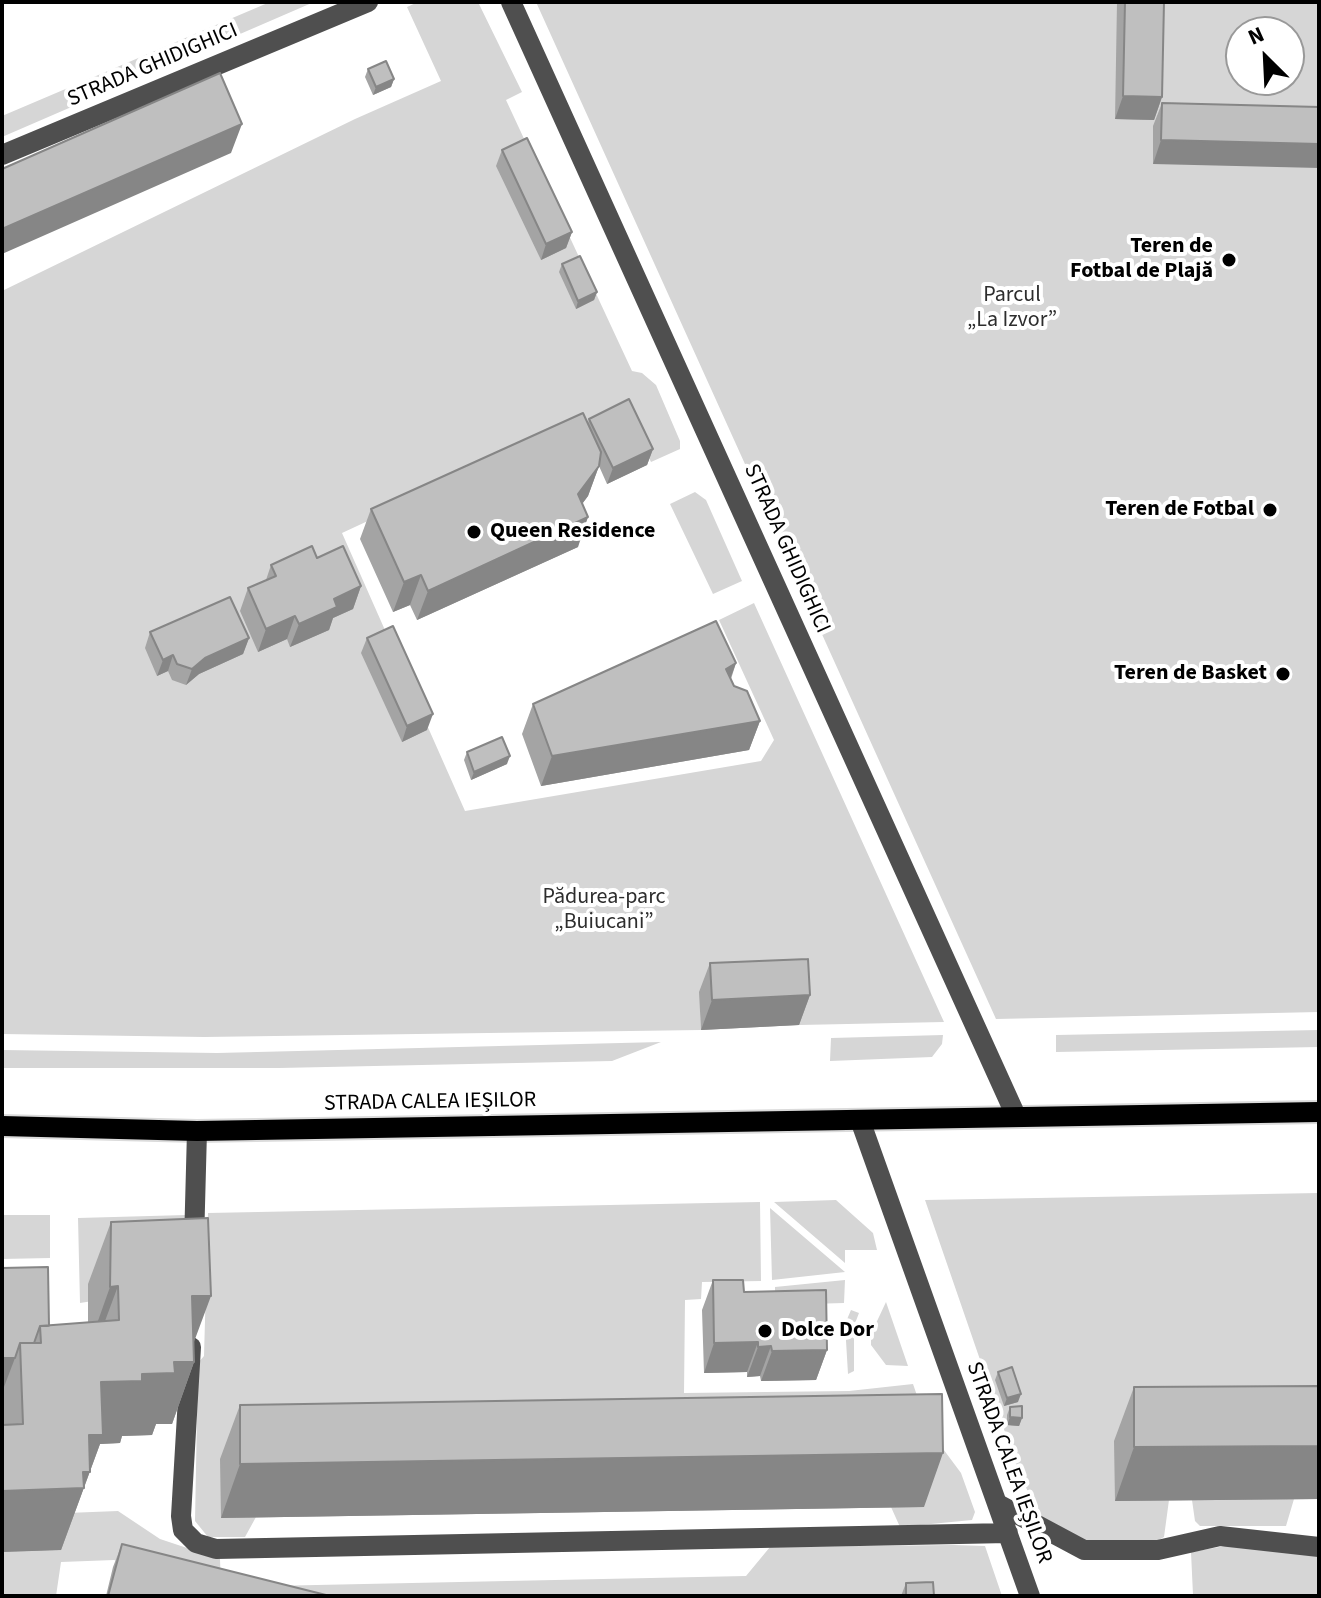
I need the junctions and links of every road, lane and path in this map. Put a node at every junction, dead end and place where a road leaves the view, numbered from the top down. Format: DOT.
graph roads {
  1 [pos="368,2"];
  2 [pos="511,2"];
  3 [pos="2,155"];
  4 [pos="1319,1112"];
  5 [pos="1016,1116"];
  6 [pos="860,1120"];
  7 [pos="2,1126"];
  8 [pos="197,1131"];
  9 [pos="193,1268"];
  10 [pos="192,1331"];
  11 [pos="998,1504"];
  12 [pos="1008,1533"];
  13 [pos="1319,1547"];
  14 [pos="1030,1596"];
  1 -- 3 [label="street, STRADA GHIDIGHICI"];
  2 -- 5 [label="street, STRADA GHIDIGHICI"];
  4 -- 5 [label="main road, STRADA CALEA IEȘILOR"];
  5 -- 6 [label="main road, STRADA CALEA IEȘILOR"];
  6 -- 8 [label="main road, STRADA CALEA IEȘILOR"];
  6 -- 11 [label="street, STRADA CALEA IEȘILOR"];
  7 -- 8 [label="main road, STRADA CALEA IEȘILOR"];
  8 -- 9 [label="street"];
  10 -- 12 [label="street"];
  11 -- 12 [label="street, STRADA CALEA IEȘILOR"];
  11 -- 13 [label="street"];
  12 -- 14 [label="street, STRADA CALEA IEȘILOR"];
}
